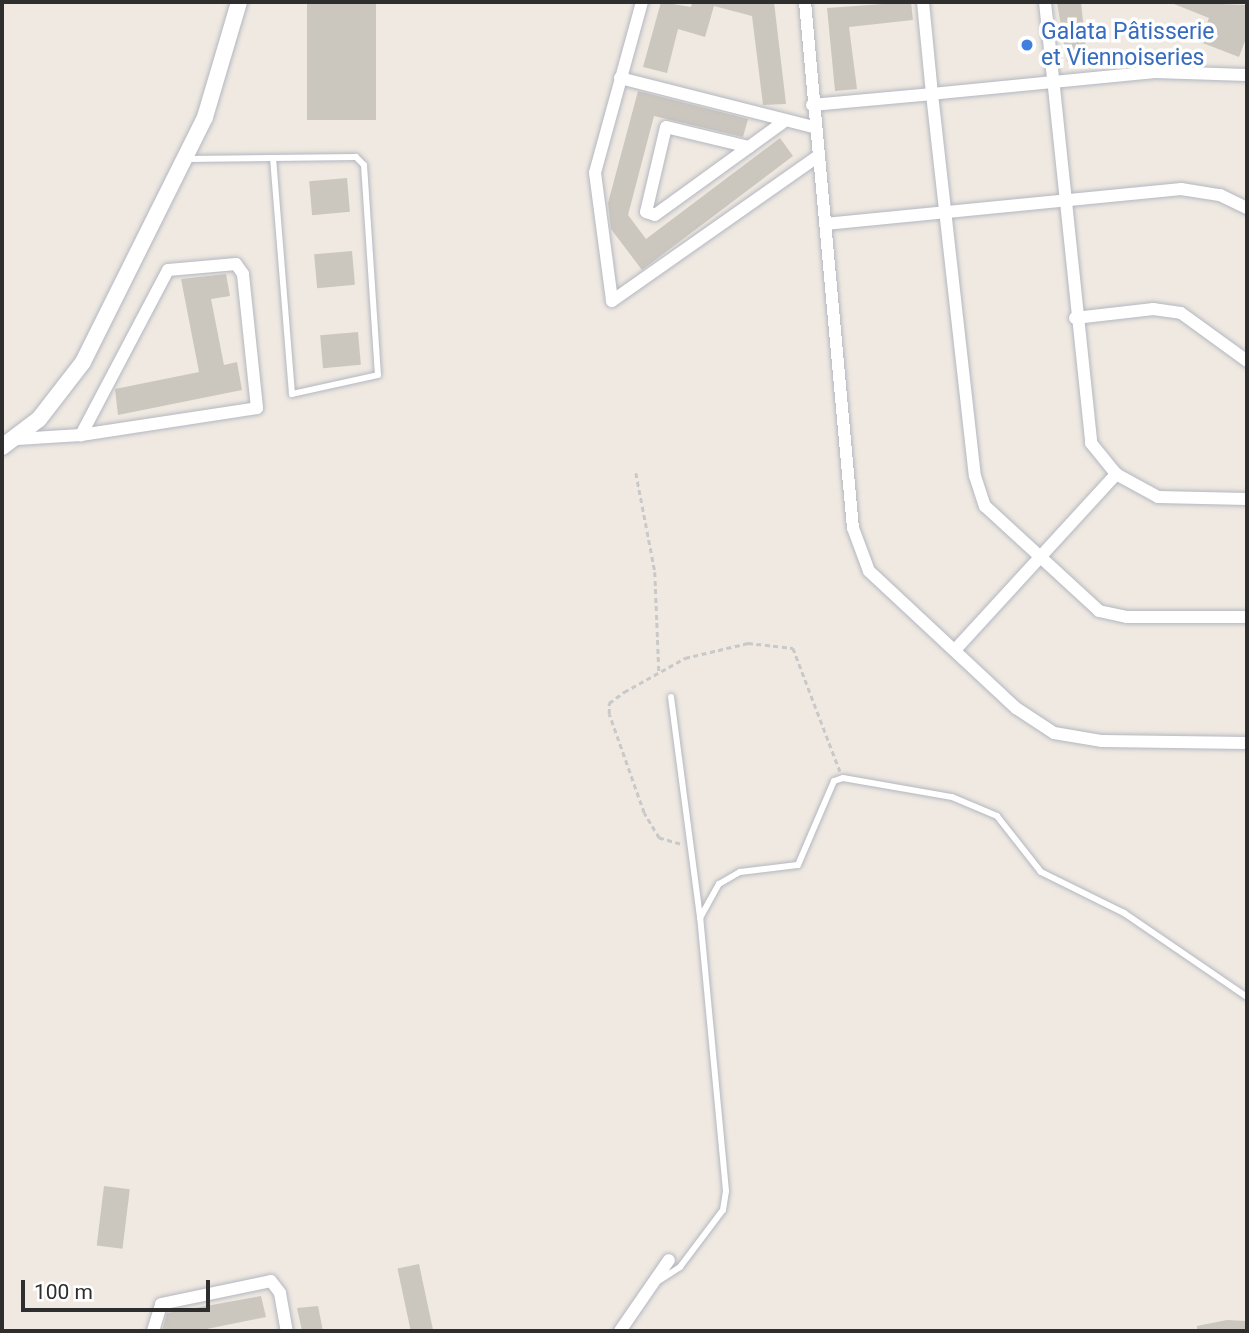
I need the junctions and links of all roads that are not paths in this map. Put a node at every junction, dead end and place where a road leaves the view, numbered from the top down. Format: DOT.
graph roads {
  1 [pos="239,2"];
  2 [pos="642,2"];
  3 [pos="805,2"];
  4 [pos="923,2"];
  5 [pos="1045,2"];
  6 [pos="1247,75"];
  7 [pos="620,78"];
  8 [pos="1053,82"];
  9 [pos="932,94"];
  10 [pos="812,104"];
  11 [pos="782,123"];
  12 [pos="814,127"];
  13 [pos="749,147"];
  14 [pos="817,157"];
  15 [pos="185,159"];
  16 [pos="273,159"];
  17 [pos="1064,200"];
  18 [pos="1247,208"];
  19 [pos="946,211"];
  20 [pos="825,224"];
  21 [pos="1075,318"];
  22 [pos="1247,361"];
  23 [pos="81,435"];
  24 [pos="17,439"];
  25 [pos="2,447"];
  26 [pos="1116,474"];
  27 [pos="1247,499"];
  28 [pos="1040,561"];
  29 [pos="1247,617"];
  30 [pos="955,650"];
  31 [pos="671,697"];
  32 [pos="1247,743"];
  33 [pos="700,918"];
  34 [pos="1247,997"];
  35 [pos="668,1260"];
  36 [pos="650,1287"];
  37 [pos="153,1331"];
  38 [pos="287,1331"];
  39 [pos="621,1331"];
  1 -- 15 [label="main road"];
  2 -- 7 [label="street"];
  3 -- 10 [label="street"];
  4 -- 9 [label="street"];
  5 -- 8 [label="street"];
  6 -- 8 [label="street"];
  7 -- 11 [label="street"];
  7 -- 14 [label="street"];
  8 -- 9 [label="street"];
  8 -- 17 [label="street"];
  9 -- 10 [label="street"];
  9 -- 19 [label="street"];
  10 -- 12 [label="street"];
  11 -- 12 [label="street"];
  11 -- 13 [label="street"];
  12 -- 14 [label="street"];
  13 -- 13 [label="street"];
  14 -- 20 [label="street"];
  15 -- 16 [label="lane"];
  15 -- 24 [label="main road"];
  16 -- 16 [label="lane"];
  17 -- 18 [label="street"];
  17 -- 19 [label="street"];
  17 -- 21 [label="street"];
  19 -- 20 [label="street"];
  19 -- 28 [label="street"];
  20 -- 30 [label="street"];
  21 -- 22 [label="street"];
  21 -- 26 [label="street"];
  23 -- 23 [label="street"];
  23 -- 24 [label="street"];
  24 -- 25 [label="main road"];
  26 -- 27 [label="street"];
  26 -- 28 [label="street"];
  28 -- 29 [label="street"];
  28 -- 30 [label="street"];
  30 -- 32 [label="street"];
  31 -- 33 [label="lane"];
  33 -- 34 [label="lane"];
  33 -- 36 [label="lane"];
  35 -- 36 [label="street"];
  36 -- 39 [label="street"];
  37 -- 38 [label="street"];
}
